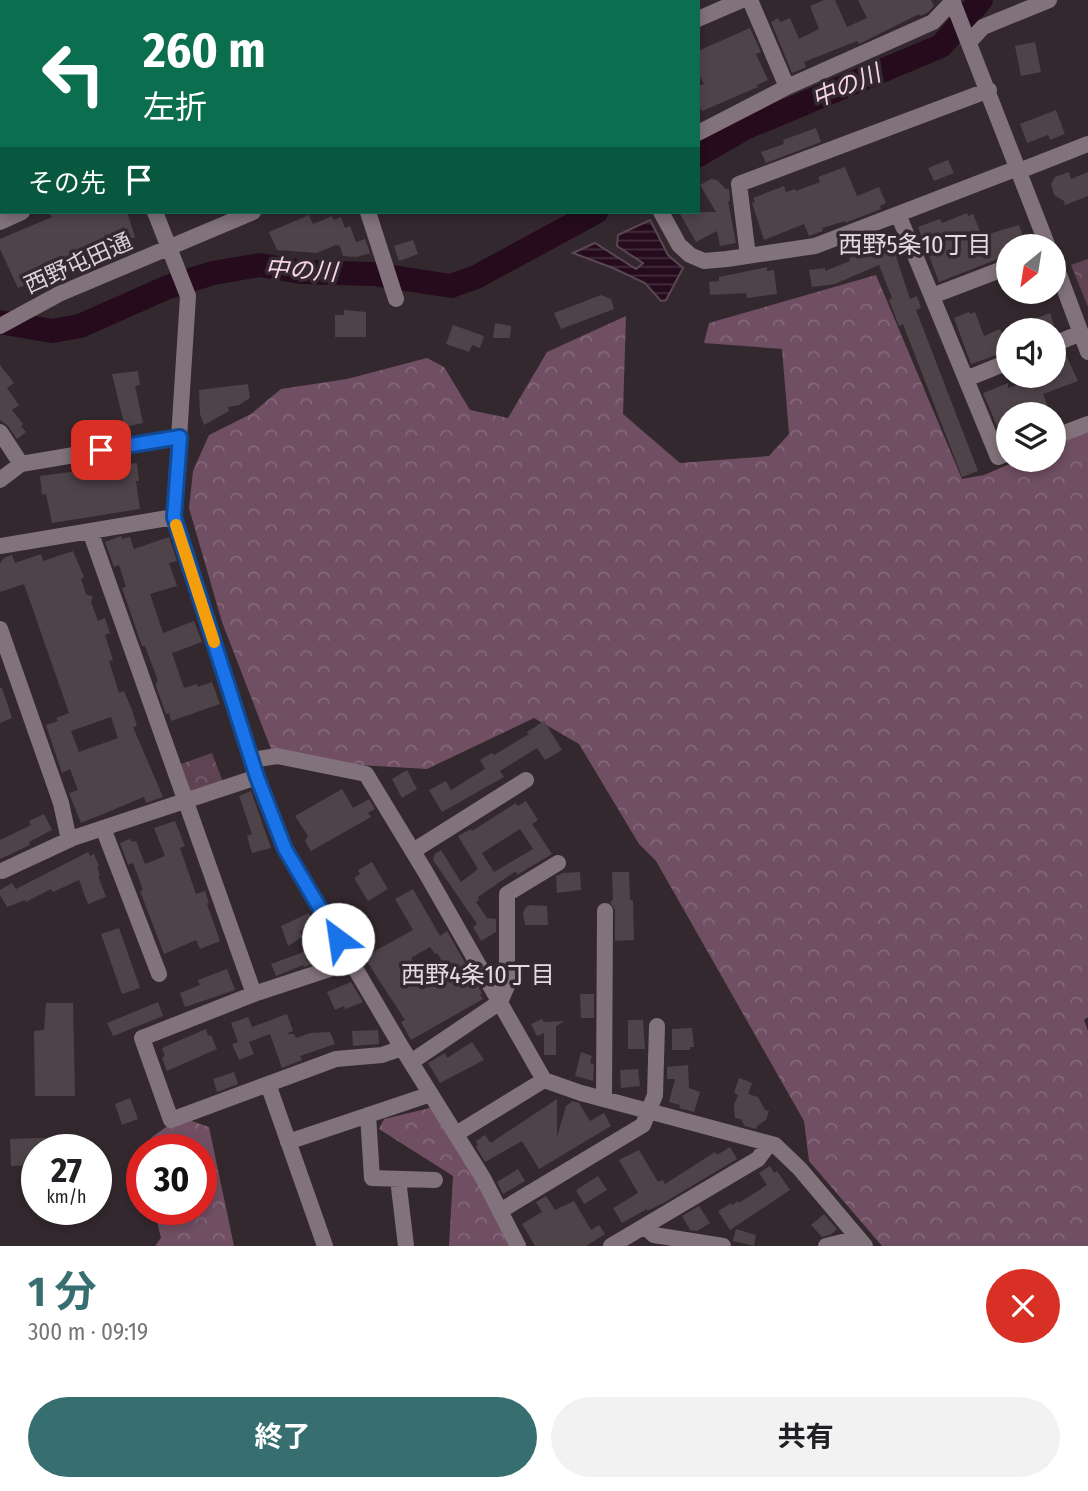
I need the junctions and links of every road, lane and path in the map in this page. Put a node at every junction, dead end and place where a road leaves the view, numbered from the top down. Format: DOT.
graph roads {
  1 [pos="742,0"];
  2 [pos="750,0"];
  3 [pos="1049,0"];
  4 [pos="953,2"];
  5 [pos="700,18"];
  6 [pos="969,38"];
  7 [pos="787,87"];
  8 [pos="989,90"];
  9 [pos="700,132"];
  10 [pos="1088,144"];
  11 [pos="1018,169"];
  12 [pos="18,214"];
  13 [pos="156,214"];
  14 [pos="248,214"];
  15 [pos="369,214"];
  16 [pos="662,214"];
  17 [pos="898,214"];
  18 [pos="0,222"];
  19 [pos="1043,234"];
  20 [pos="169,248"];
  21 [pos="748,256"];
  22 [pos="996,272"];
  23 [pos="1066,293"];
  24 [pos="932,296"];
  25 [pos="396,299"];
  26 [pos="0,326"];
  27 [pos="1081,333"];
  28 [pos="1066,339"];
  29 [pos="1088,352"];
  30 [pos="996,367"];
  31 [pos="966,379"];
  32 [pos="1088,424"];
  33 [pos="0,432"];
  34 [pos="1066,432"];
  35 [pos="180,437"];
  36 [pos="996,452"];
  37 [pos="21,464"];
  38 [pos="0,480"];
  39 [pos="174,517"];
  40 [pos="90,531"];
  41 [pos="0,545"];
  42 [pos="0,629"];
  43 [pos="251,760"];
  44 [pos="257,777"];
  45 [pos="526,780"];
  46 [pos="186,802"];
  47 [pos="103,828"];
  48 [pos="69,840"];
  49 [pos="413,850"];
  50 [pos="558,863"];
  51 [pos="2,872"];
  52 [pos="606,911"];
  53 [pos="351,962"];
  54 [pos="159,974"];
  55 [pos="254,994"];
  56 [pos="500,1002"];
  57 [pos="657,1026"];
  58 [pos="406,1055"];
  59 [pos="544,1080"];
  60 [pos="268,1084"];
  61 [pos="430,1094"];
  62 [pos="604,1099"];
  63 [pos="649,1111"];
  64 [pos="368,1115"];
  65 [pos="456,1134"];
  66 [pos="288,1142"];
  67 [pos="769,1144"];
  68 [pos="398,1179"];
  69 [pos="435,1180"];
  70 [pos="500,1211"];
  71 [pos="645,1226"];
  72 [pos="861,1242"];
  73 [pos="325,1246"];
  74 [pos="406,1246"];
  75 [pos="518,1246"];
  76 [pos="611,1246"];
  77 [pos="723,1246"];
  78 [pos="826,1246"];
  1 -- 5 [label="street"];
  2 -- 7 [label="street"];
  3 -- 6 [label="street"];
  4 -- 6 [label="street"];
  4 -- 7 [label="street"];
  6 -- 8 [label="street"];
  7 -- 9 [label="street"];
  8 -- 11 [label="street"];
  8 -- 21 [label="street"];
  10 -- 11 [label="street"];
  11 -- 17 [label="street"];
  11 -- 19 [label="street"];
  12 -- 18 [label="street"];
  13 -- 20 [label="street"];
  14 -- 20 [label="street, 西野屯田通"];
  15 -- 25 [label="street"];
  16 -- 21 [label="street"];
  17 -- 21 [label="street"];
  17 -- 24 [label="street"];
  20 -- 26 [label="street, 西野屯田通"];
  20 -- 35 [label="street"];
  22 -- 24 [label="street"];
  23 -- 27 [label="street"];
  24 -- 31 [label="street"];
  27 -- 28 [label="street"];
  27 -- 29 [label="street"];
  30 -- 31 [label="street"];
  31 -- 36 [label="street"];
  32 -- 34 [label="street"];
  33 -- 37 [label="street"];
  35 -- 37 [label="street"];
  35 -- 39 [label="street"];
  37 -- 38 [label="street"];
  39 -- 40 [label="street"];
  39 -- 43 [label="street"];
  40 -- 41 [label="street"];
  40 -- 46 [label="street"];
  42 -- 48 [label="street"];
  43 -- 44 [label="street"];
  43 -- 49 [label="street"];
  44 -- 46 [label="street"];
  44 -- 53 [label="street"];
  45 -- 49 [label="street"];
  46 -- 47 [label="street"];
  46 -- 55 [label="street"];
  47 -- 48 [label="street"];
  47 -- 54 [label="street"];
  48 -- 51 [label="street"];
  49 -- 56 [label="street"];
  50 -- 56 [label="street"];
  52 -- 62 [label="street"];
  53 -- 55 [label="street"];
  53 -- 58 [label="street"];
  55 -- 60 [label="street"];
  56 -- 58 [label="street"];
  56 -- 59 [label="street"];
  57 -- 63 [label="street"];
  58 -- 60 [label="street"];
  58 -- 61 [label="street"];
  59 -- 62 [label="street"];
  59 -- 65 [label="street"];
  60 -- 66 [label="street"];
  61 -- 64 [label="street"];
  61 -- 65 [label="street"];
  62 -- 63 [label="street"];
  63 -- 67 [label="street"];
  63 -- 70 [label="street"];
  64 -- 66 [label="street"];
  64 -- 68 [label="street"];
  65 -- 70 [label="street"];
  66 -- 73 [label="street"];
  67 -- 71 [label="street"];
  67 -- 72 [label="street"];
  68 -- 69 [label="street"];
  68 -- 74 [label="street"];
  70 -- 75 [label="street"];
  71 -- 76 [label="street"];
  71 -- 77 [label="street"];
  72 -- 78 [label="street"];
}
